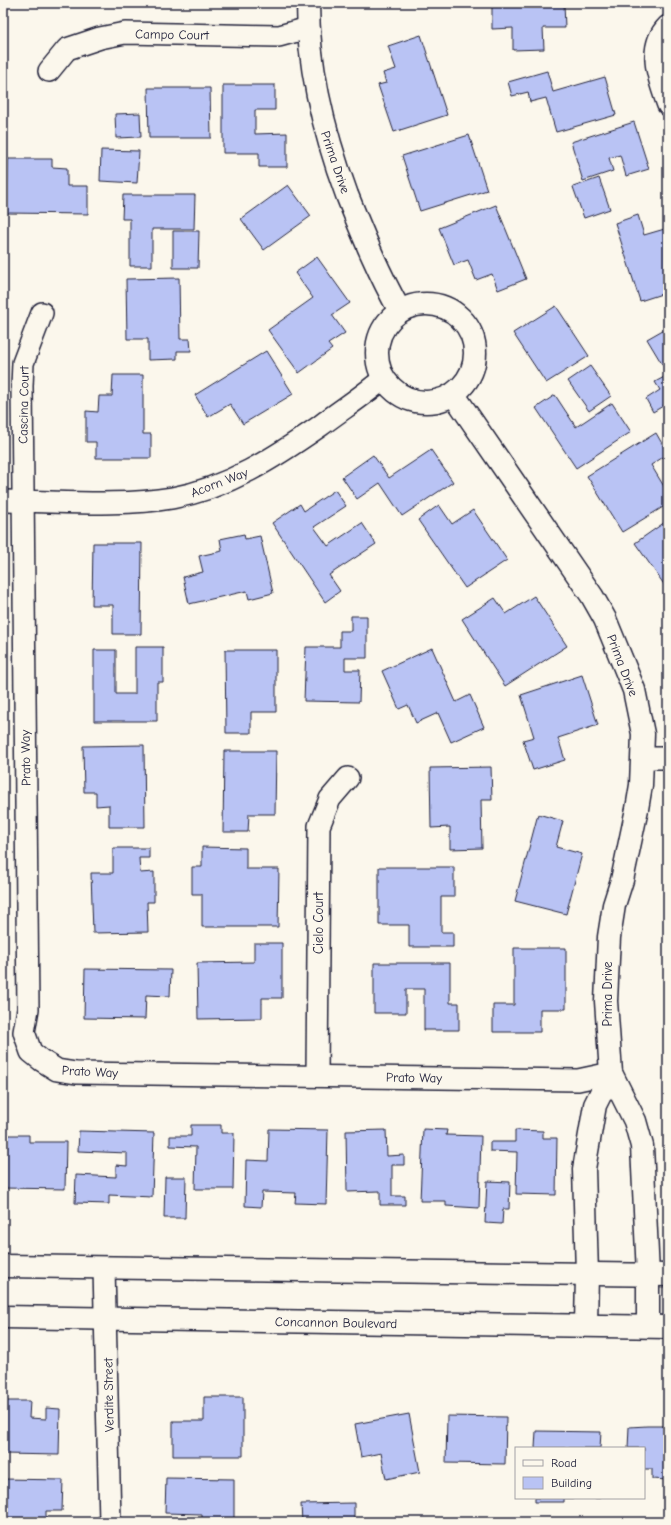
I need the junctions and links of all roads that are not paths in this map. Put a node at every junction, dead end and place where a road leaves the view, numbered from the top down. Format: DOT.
graph roads {
  1 [pos="308,3"];
  2 [pos="668,26"];
  3 [pos="308,28"];
  4 [pos="49,71"];
  5 [pos="668,105"];
  6 [pos="400,311"];
  7 [pos="42,313"];
  8 [pos="383,379"];
  9 [pos="454,394"];
  10 [pos="13,501"];
  11 [pos="643,758"];
  12 [pos="668,758"];
  13 [pos="348,778"];
  14 [pos="611,1073"];
  15 [pos="317,1076"];
  16 [pos="3,1266"];
  17 [pos="104,1268"];
  18 [pos="587,1274"];
  19 [pos="658,1275"];
  20 [pos="3,1317"];
  21 [pos="106,1319"];
  22 [pos="586,1325"];
  23 [pos="658,1326"];
  24 [pos="110,1522"];
  1 -- 3 [label="street, Prima Drive"];
  2 -- 5 [label="street"];
  3 -- 4 [label="street, Campo Court"];
  3 -- 6 [label="street, Prima Drive"];
  6 -- 8 [label="street"];
  6 -- 9 [label="street"];
  7 -- 10 [label="street, Cascina Court"];
  8 -- 9 [label="street"];
  8 -- 10 [label="street, Acorn Way"];
  9 -- 11 [label="street, Prima Drive"];
  10 -- 15 [label="street, Prato Way"];
  11 -- 12 [label="street"];
  11 -- 14 [label="street, Prima Drive"];
  13 -- 15 [label="street, Cielo Court"];
  14 -- 15 [label="street, Prato Way"];
  14 -- 18 [label="street"];
  14 -- 19 [label="street, Prima Drive"];
  16 -- 17 [label="street"];
  17 -- 18 [label="street"];
  17 -- 21 [label="street, Verdite Street"];
  18 -- 19 [label="street"];
  18 -- 22 [label="street"];
  19 -- 23 [label="street, Prima Drive"];
  20 -- 21 [label="street, Concannon Boulevard"];
  21 -- 22 [label="street, Concannon Boulevard"];
  21 -- 24 [label="street, Verdite Street"];
  22 -- 23 [label="street, Concannon Boulevard"];
}
